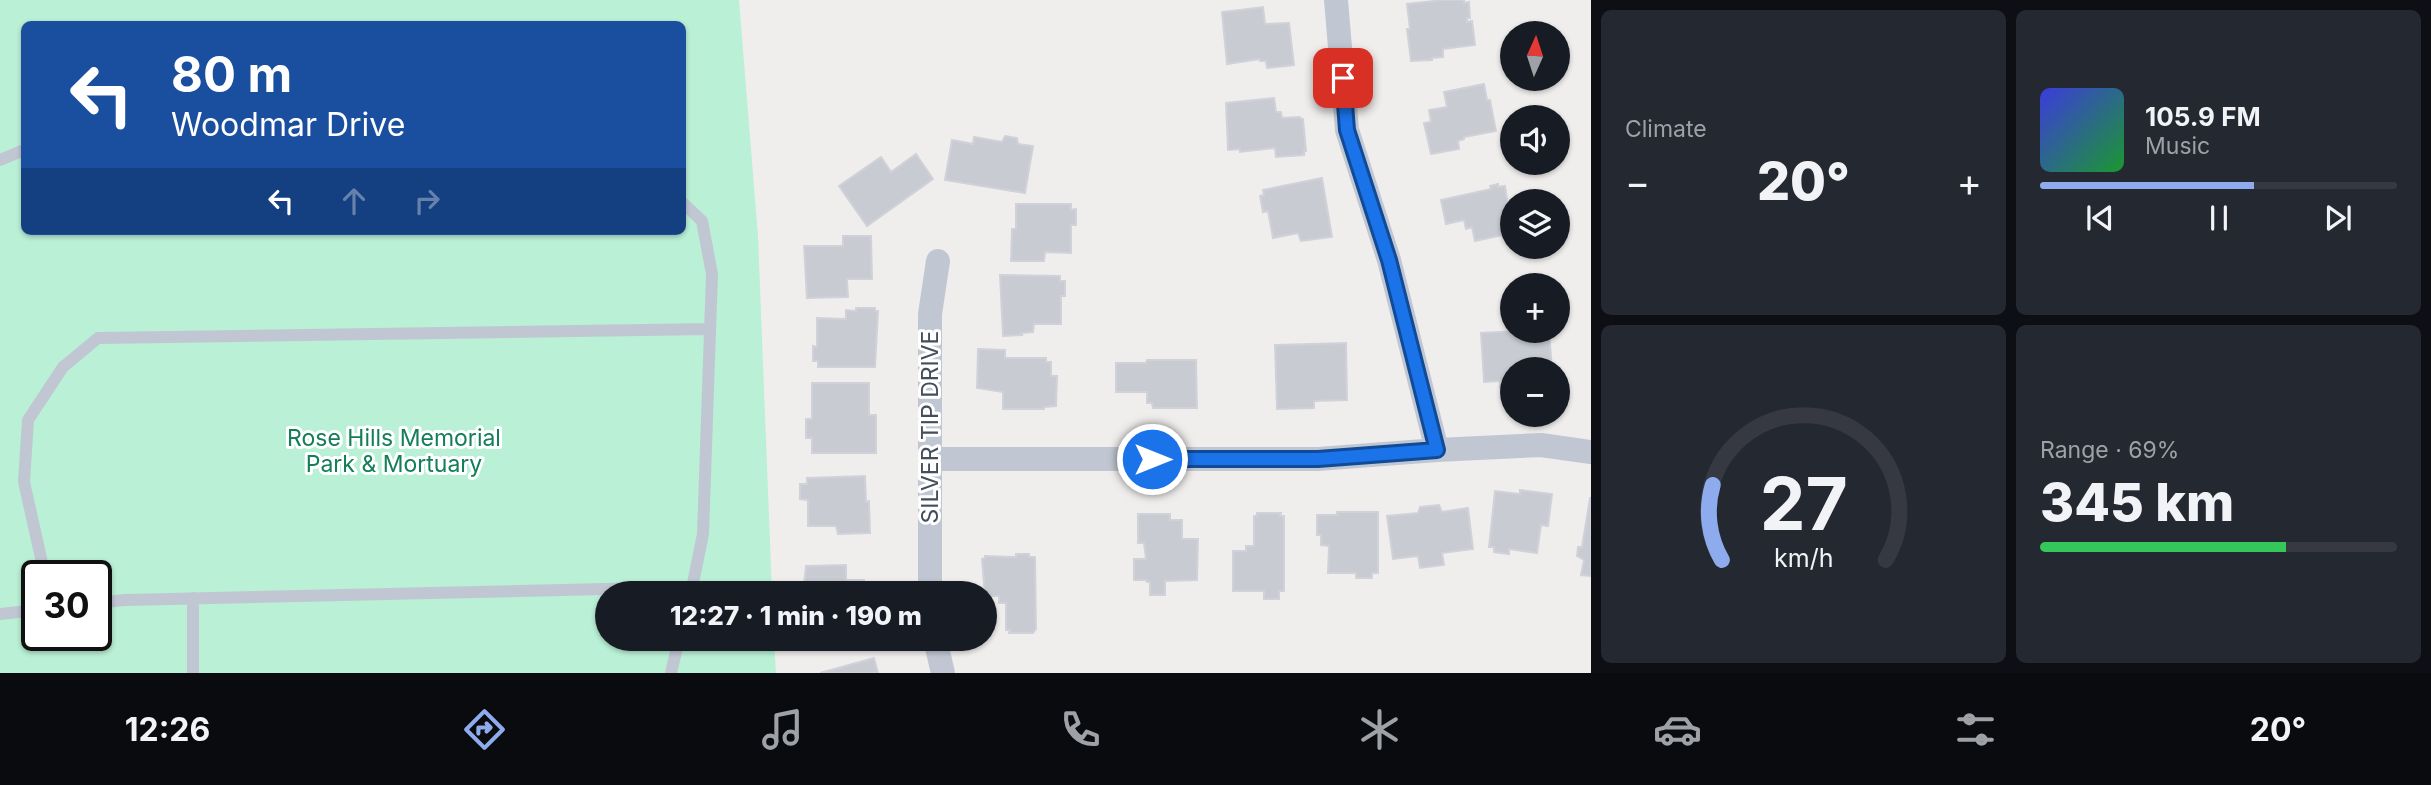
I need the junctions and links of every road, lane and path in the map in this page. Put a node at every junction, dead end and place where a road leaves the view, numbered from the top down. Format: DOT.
graph roads {
  1 [pos="1336,0"];
  2 [pos="21,150"];
  3 [pos="0,160"];
  4 [pos="686,206"];
  5 [pos="938,261"];
  6 [pos="710,329"];
  7 [pos="1437,450"];
  8 [pos="1591,452"];
  9 [pos="930,459"];
  10 [pos="41,560"];
  11 [pos="694,581"];
  12 [pos="930,581"];
  13 [pos="595,592"];
  14 [pos="193,598"];
  15 [pos="112,602"];
  16 [pos="21,612"];
  17 [pos="0,614"];
  18 [pos="677,651"];
  19 [pos="938,651"];
  20 [pos="193,673"];
  21 [pos="671,673"];
  22 [pos="943,673"];
  1 -- 7 [label="street"];
  2 -- 3 [label="lane"];
  4 -- 6 [label="lane"];
  5 -- 9 [label="street, SILVER TIP DRIVE"];
  6 -- 10 [label="lane"];
  6 -- 11 [label="lane"];
  7 -- 8 [label="street"];
  7 -- 9 [label="street"];
  9 -- 12 [label="street, SILVER TIP DRIVE"];
  13 -- 14 [label="lane"];
  14 -- 15 [label="lane"];
  14 -- 20 [label="lane"];
  16 -- 17 [label="lane"];
  18 -- 21 [label="lane"];
  19 -- 22 [label="street"];
}
